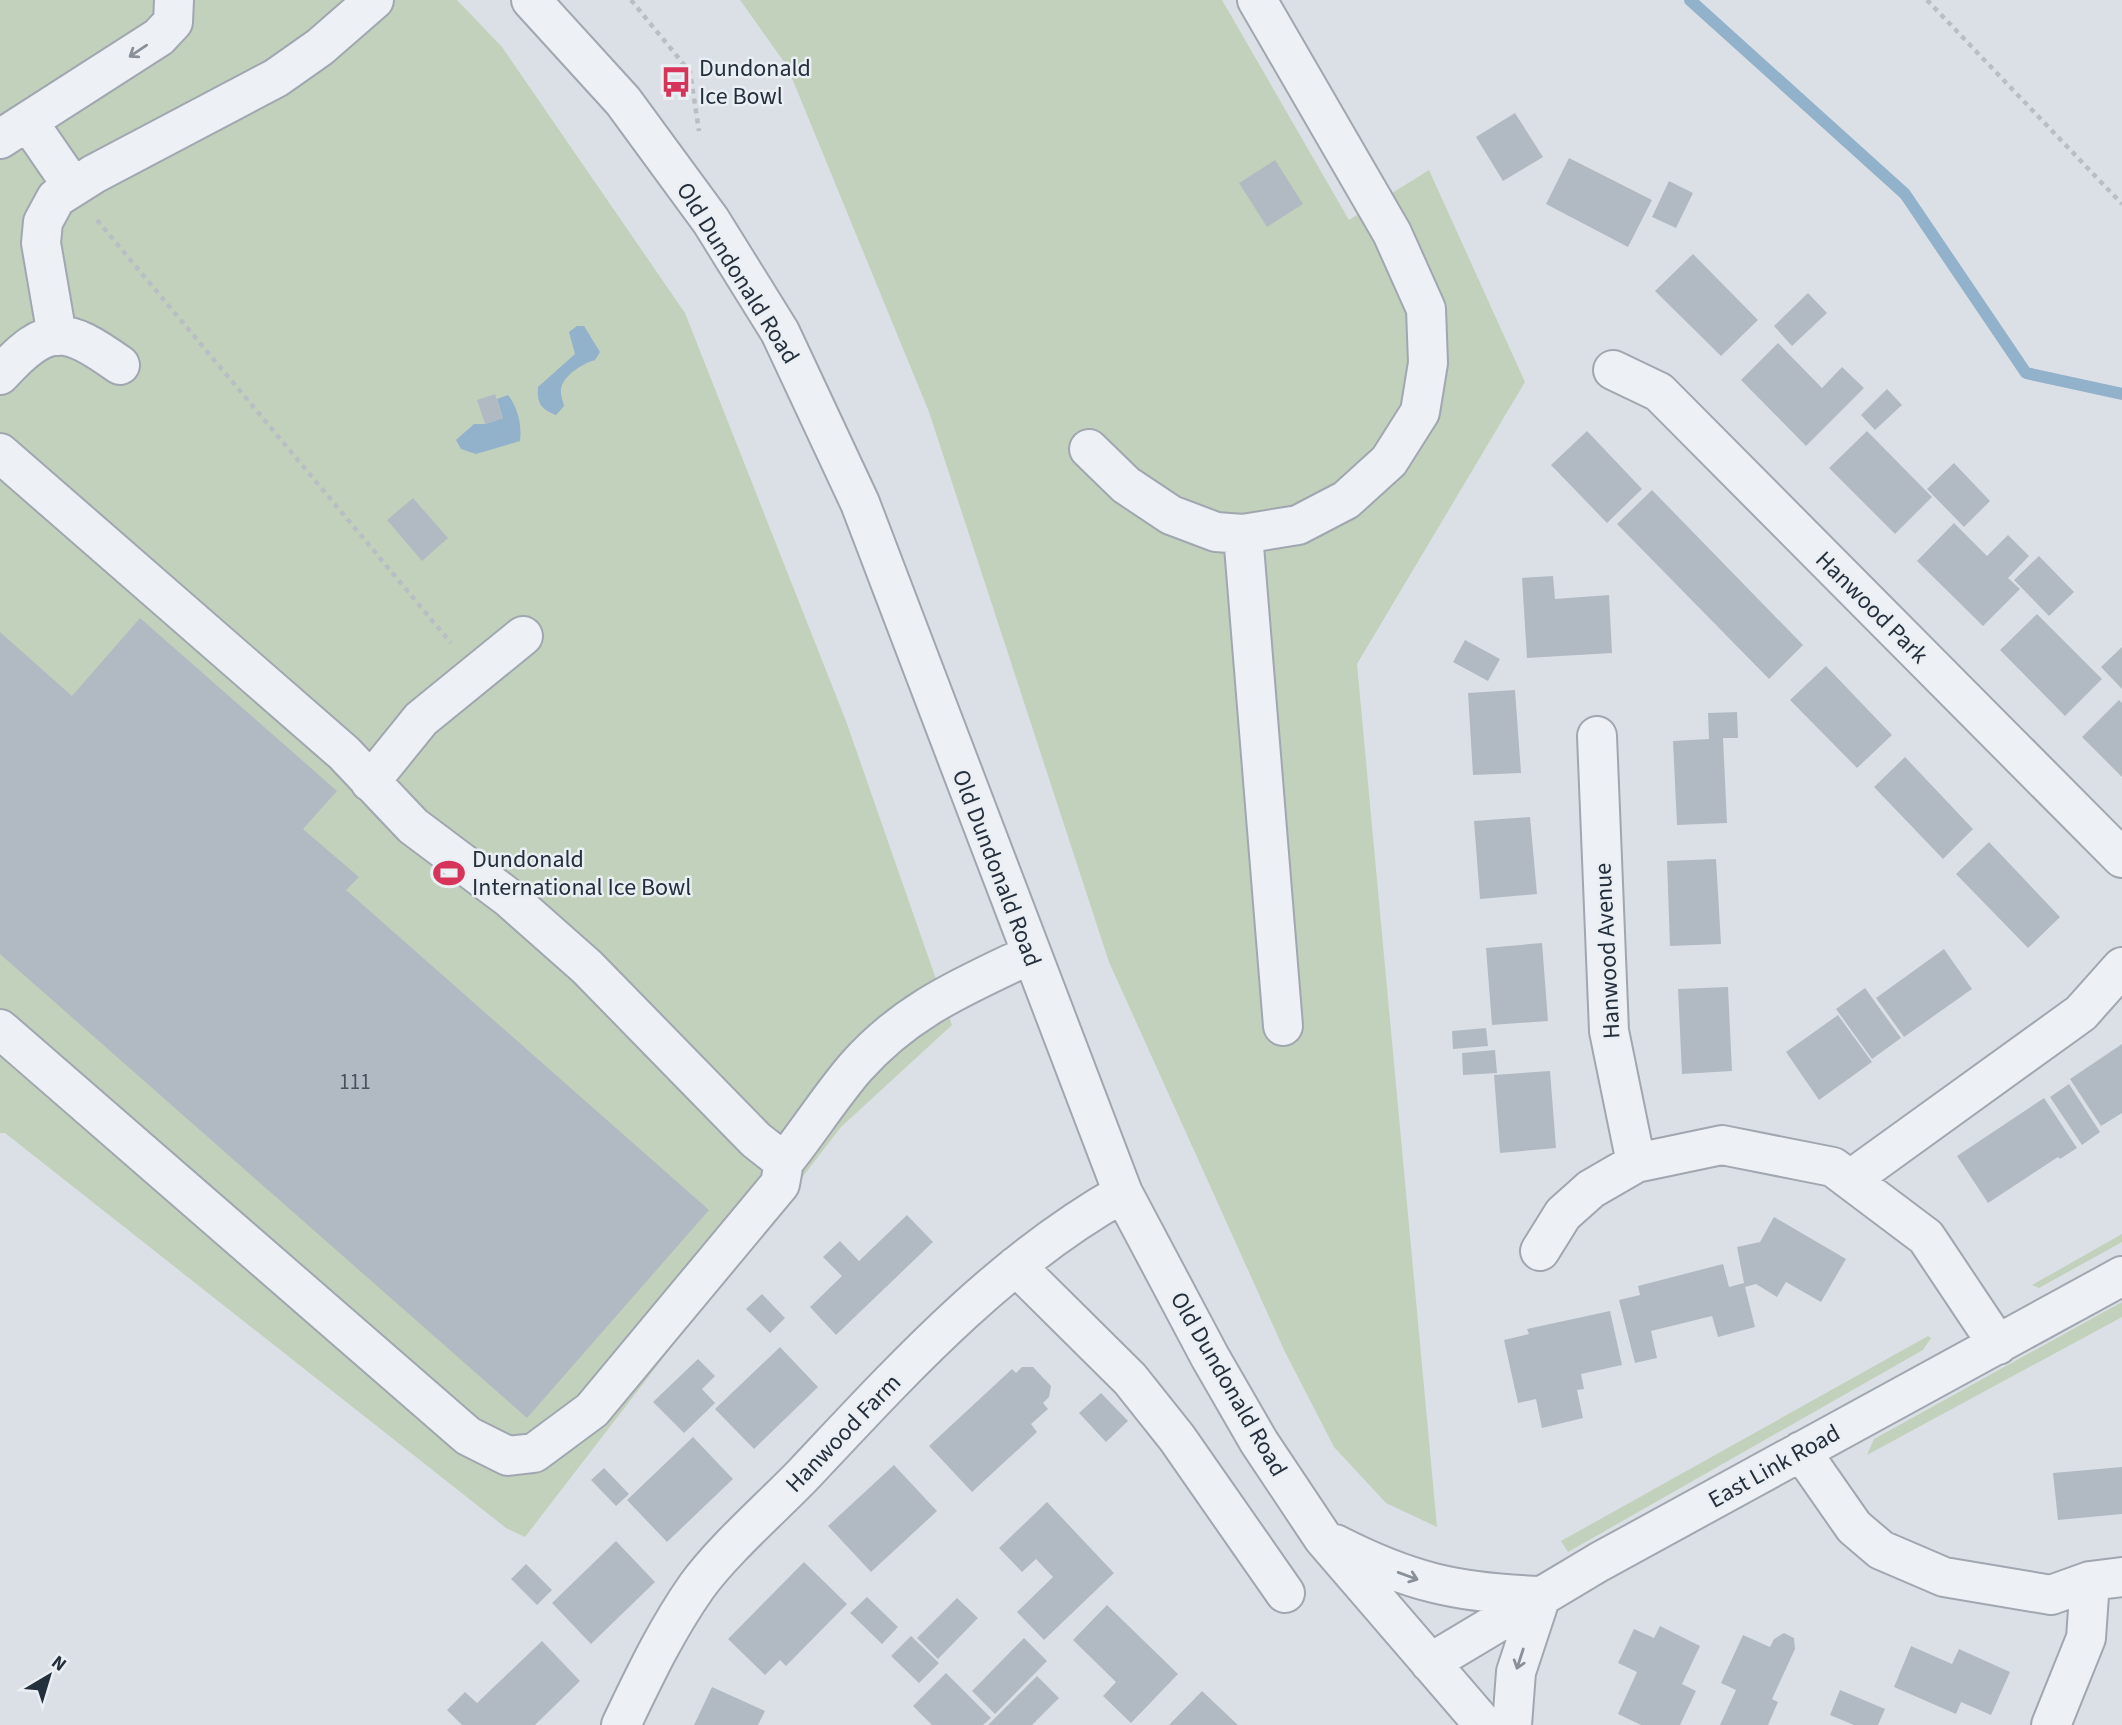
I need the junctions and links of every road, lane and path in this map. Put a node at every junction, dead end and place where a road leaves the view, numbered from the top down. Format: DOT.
graph roads {
  1 [pos="174,0"];
  2 [pos="374,0"];
  3 [pos="531,0"];
  4 [pos="631,0"];
  5 [pos="1257,0"];
  6 [pos="1927,0"];
  7 [pos="14,131"];
  8 [pos="700,139"];
  9 [pos="83,201"];
  10 [pos="2122,204"];
  11 [pos="57,336"];
  12 [pos="120,365"];
  13 [pos="1613,370"];
  14 [pos="0,375"];
  15 [pos="1089,449"];
  16 [pos="0,453"];
  17 [pos="1243,534"];
  18 [pos="523,636"];
  19 [pos="477,674"];
  20 [pos="1597,736"];
  21 [pos="370,782"];
  22 [pos="2122,858"];
  23 [pos="1029,955"];
  24 [pos="2122,967"];
  25 [pos="1283,1026"];
  26 [pos="0,1029"];
  27 [pos="784,1162"];
  28 [pos="1636,1163"];
  29 [pos="1851,1179"];
  30 [pos="1123,1193"];
  31 [pos="1540,1251"];
  32 [pos="1016,1266"];
  33 [pos="2122,1276"];
  34 [pos="1998,1345"];
  35 [pos="1801,1451"];
  36 [pos="1323,1538"];
  37 [pos="2106,1579"];
  38 [pos="1285,1593"];
  39 [pos="1541,1596"];
  40 [pos="1430,1662"];
  41 [pos="621,1725"];
  42 [pos="1485,1725"];
  43 [pos="1513,1725"];
  44 [pos="2050,1725"];
  1 -- 7 [label="street, one-way"];
  2 -- 9 [label="street"];
  3 -- 23 [label="street, Old Dundonald Road"];
  4 -- 8 [label="path"];
  5 -- 17 [label="street"];
  6 -- 10 [label="path"];
  7 -- 9 [label="street"];
  9 -- 11 [label="street"];
  9 -- 19 [label="path"];
  11 -- 12 [label="street"];
  11 -- 14 [label="street"];
  13 -- 22 [label="street, Hanwood Park"];
  15 -- 17 [label="street"];
  16 -- 21 [label="street"];
  17 -- 25 [label="street"];
  18 -- 19 [label="street"];
  19 -- 21 [label="street"];
  20 -- 28 [label="street, Hanwood Avenue"];
  21 -- 27 [label="street"];
  23 -- 27 [label="street"];
  23 -- 30 [label="street, Old Dundonald Road"];
  24 -- 29 [label="street"];
  26 -- 27 [label="street"];
  28 -- 29 [label="street"];
  28 -- 31 [label="street"];
  29 -- 34 [label="street"];
  30 -- 32 [label="street, Hanwood Farm"];
  30 -- 36 [label="street, Old Dundonald Road"];
  32 -- 38 [label="street"];
  32 -- 41 [label="street, Hanwood Farm"];
  33 -- 34 [label="street, East Link Road"];
  34 -- 35 [label="street, East Link Road"];
  35 -- 37 [label="street"];
  35 -- 39 [label="street, East Link Road"];
  36 -- 39 [label="street, one-way"];
  36 -- 40 [label="street, Old Dundonald Road"];
  37 -- 44 [label="street"];
  39 -- 40 [label="street, East Link Road"];
  39 -- 43 [label="street, one-way"];
  40 -- 42 [label="street, Old Dundonald Road"];
}
